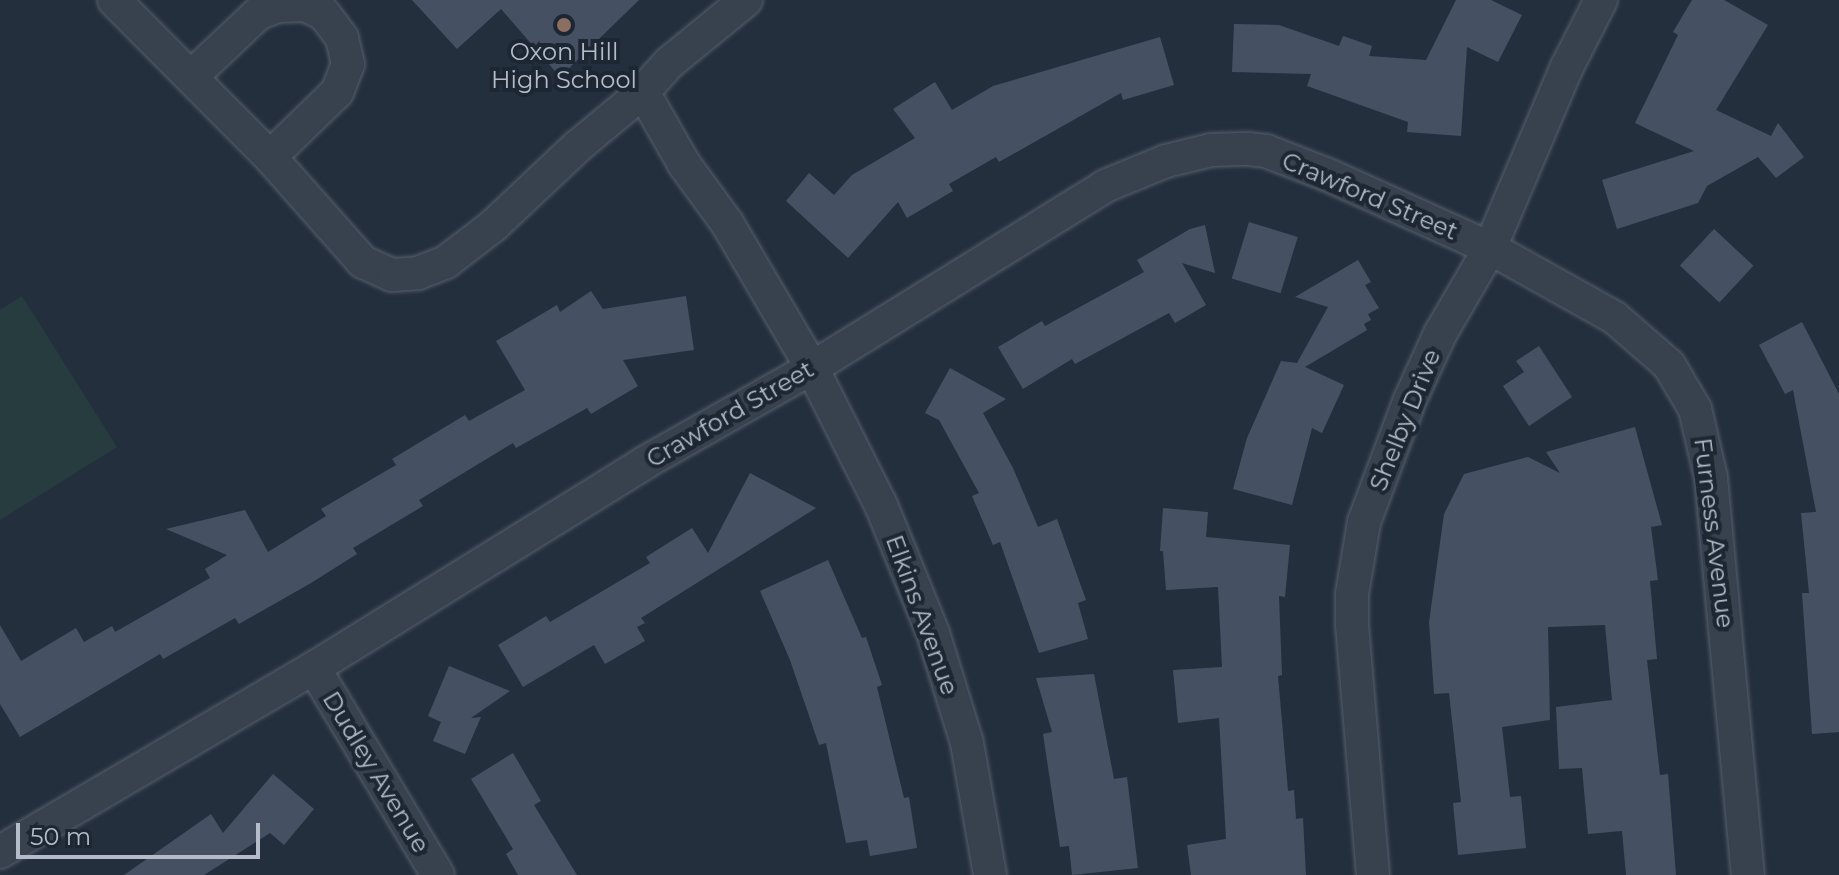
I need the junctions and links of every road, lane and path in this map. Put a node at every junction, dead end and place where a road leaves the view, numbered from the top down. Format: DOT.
graph roads {
  1 [pos="114,0"];
  2 [pos="746,0"];
  3 [pos="1601,0"];
  4 [pos="191,77"];
  5 [pos="643,92"];
  6 [pos="270,157"];
  7 [pos="1490,248"];
  8 [pos="812,368"];
  9 [pos="314,668"];
  10 [pos="0,852"];
  11 [pos="438,875"];
  12 [pos="990,875"];
  13 [pos="1373,875"];
  14 [pos="1748,875"];
  1 -- 4 [label="street"];
  2 -- 5 [label="street"];
  3 -- 7 [label="street, Shelby Drive"];
  4 -- 6 [label="street"];
  4 -- 6 [label="street"];
  5 -- 6 [label="street"];
  5 -- 8 [label="street, Elkins Avenue"];
  7 -- 8 [label="street, Crawford Street"];
  7 -- 13 [label="street, Shelby Drive"];
  7 -- 14 [label="street, Furness Avenue"];
  8 -- 9 [label="street, Crawford Street"];
  8 -- 12 [label="street, Elkins Avenue"];
  9 -- 10 [label="street, Crawford Street"];
  9 -- 11 [label="street, Dudley Avenue"];
}
